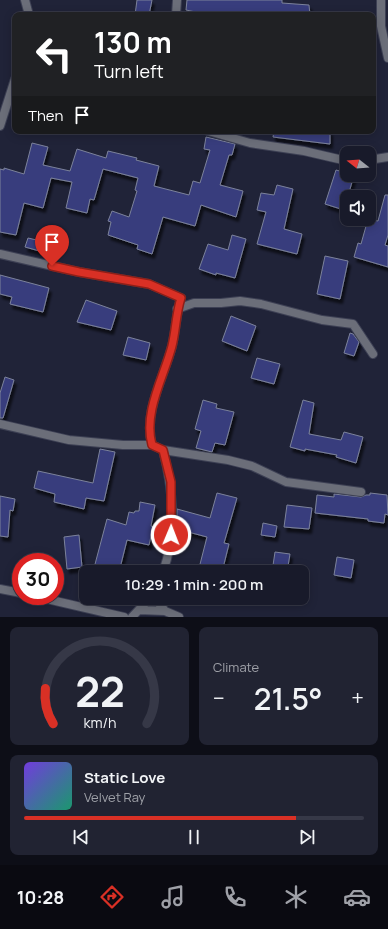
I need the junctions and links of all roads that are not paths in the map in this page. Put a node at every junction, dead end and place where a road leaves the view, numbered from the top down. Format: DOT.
graph roads {
  1 [pos="25,0"];
  2 [pos="177,0"];
  3 [pos="381,0"];
  4 [pos="28,12"];
  5 [pos="176,12"];
  6 [pos="388,58"];
  7 [pos="12,97"];
  8 [pos="0,126"];
  9 [pos="218,134"];
  10 [pos="388,157"];
  11 [pos="340,159"];
  12 [pos="376,159"];
  13 [pos="0,254"];
  14 [pos="177,309"];
  15 [pos="373,354"];
  16 [pos="0,424"];
  17 [pos="152,445"];
  18 [pos="163,450"];
  19 [pos="361,492"];
  20 [pos="165,565"];
  21 [pos="0,589"];
  22 [pos="12,591"];
  23 [pos="64,603"];
  24 [pos="143,605"];
  25 [pos="160,605"];
  26 [pos="138,610"];
  27 [pos="165,611"];
  28 [pos="124,617"];
  29 [pos="132,617"];
  30 [pos="179,617"];
  1 -- 4 [label="street"];
  2 -- 5 [label="street"];
  3 -- 6 [label="street"];
  7 -- 8 [label="street"];
  9 -- 11 [label="street"];
  10 -- 12 [label="street"];
  13 -- 14 [label="street"];
  14 -- 15 [label="street"];
  14 -- 17 [label="street"];
  16 -- 17 [label="street"];
  17 -- 18 [label="street"];
  18 -- 19 [label="street"];
  18 -- 20 [label="street"];
  21 -- 22 [label="street"];
  23 -- 28 [label="street"];
  24 -- 26 [label="street"];
  25 -- 27 [label="street"];
  26 -- 27 [label="street"];
  26 -- 29 [label="street"];
  27 -- 30 [label="street"];
}
